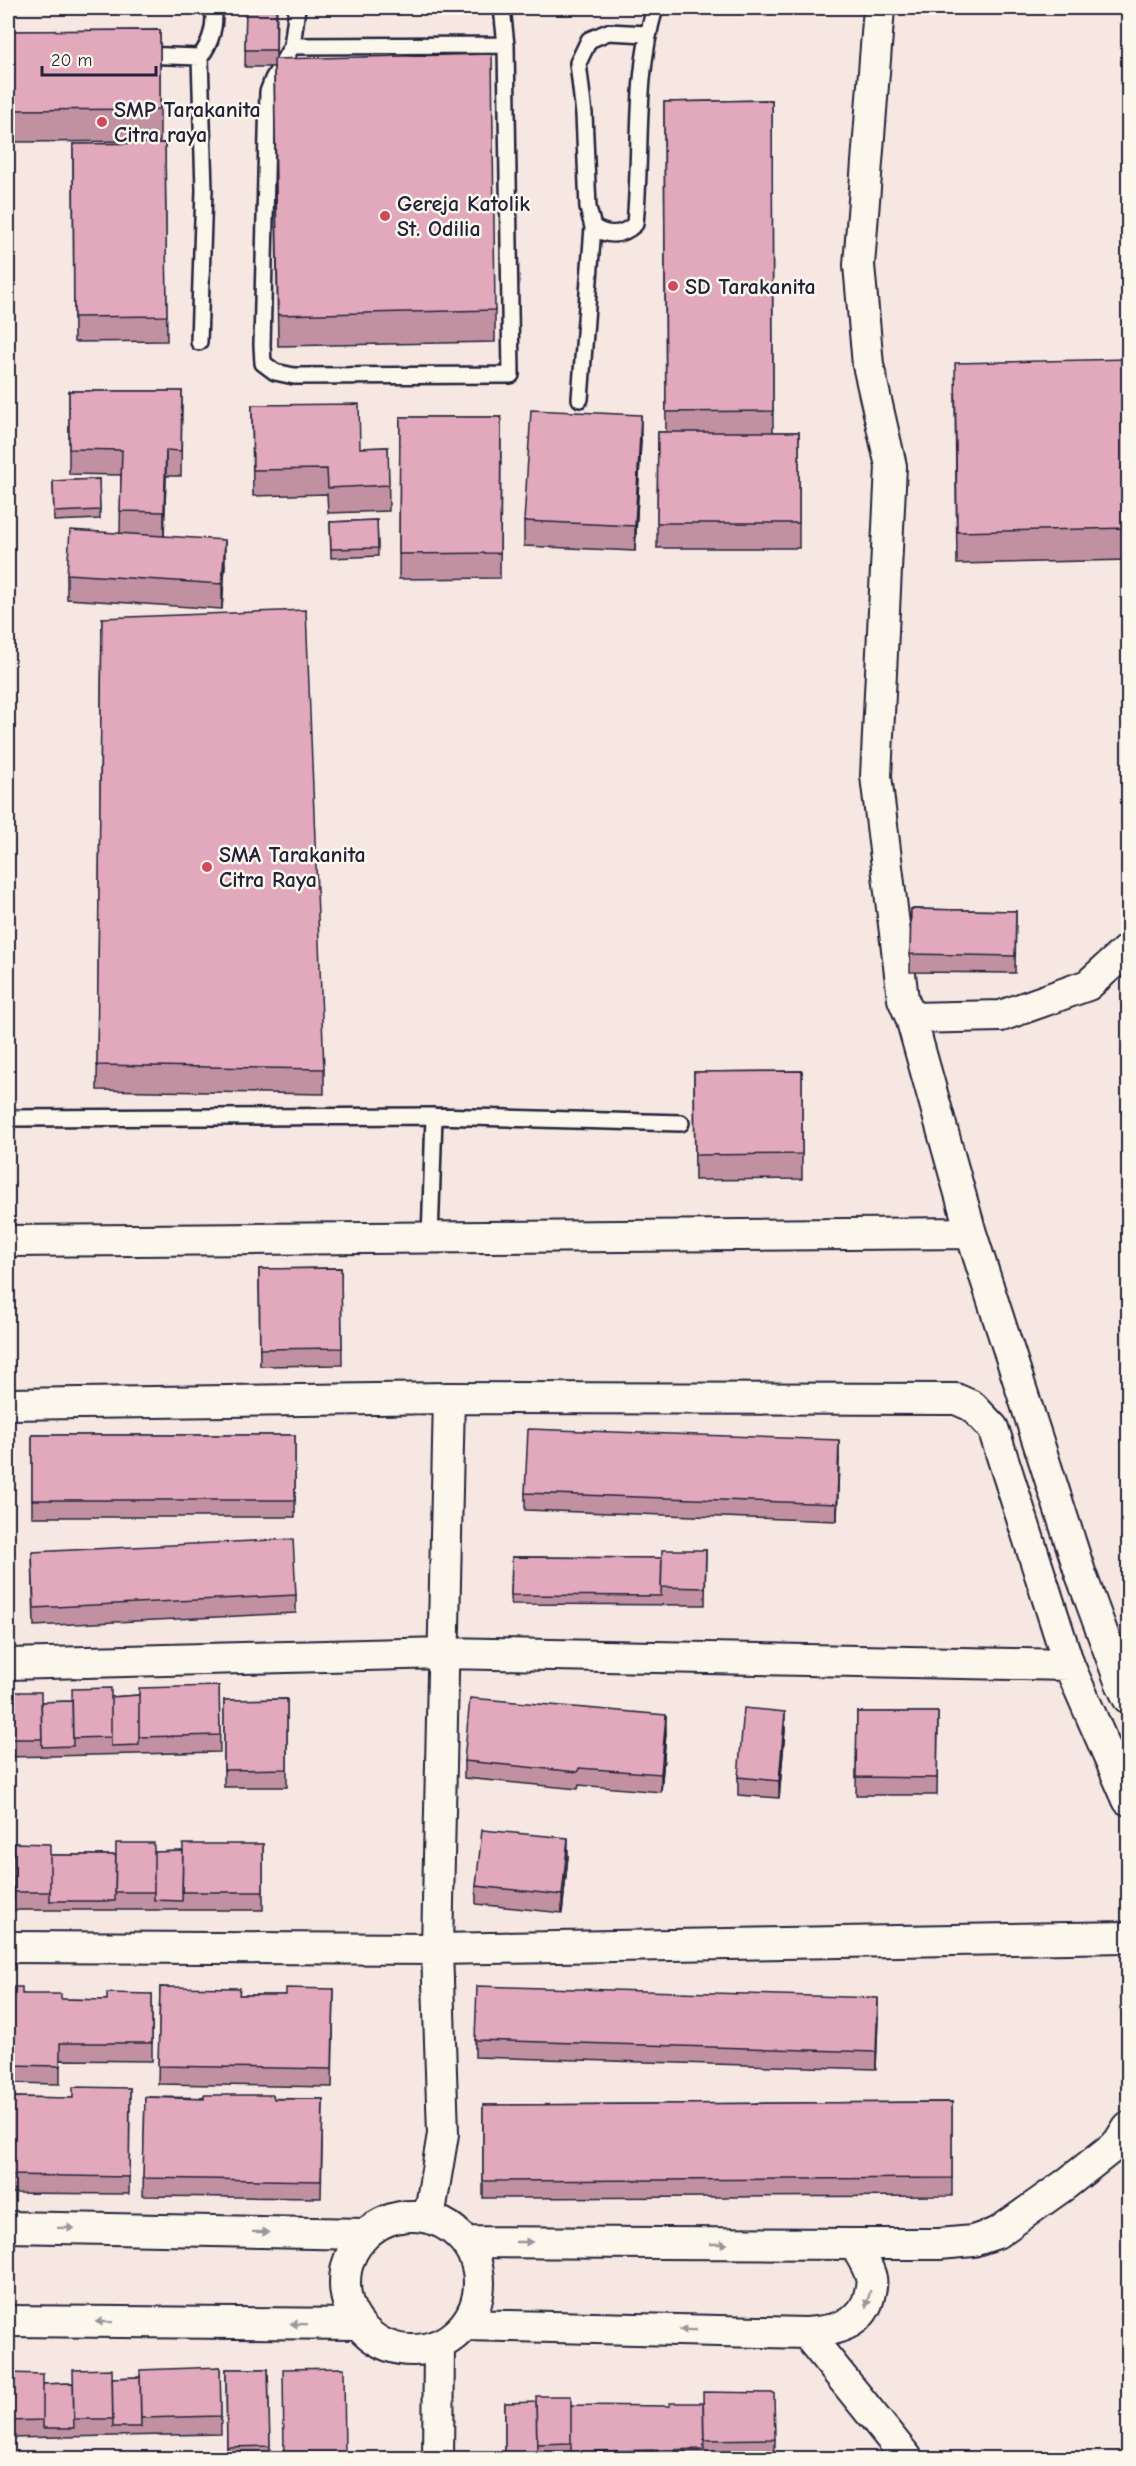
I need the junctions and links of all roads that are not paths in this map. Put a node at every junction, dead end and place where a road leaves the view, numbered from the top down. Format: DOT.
graph roads {
  1 [pos="213,8"];
  2 [pos="297,8"];
  3 [pos="502,8"];
  4 [pos="655,8"];
  5 [pos="879,8"];
  6 [pos="647,34"];
  7 [pos="506,45"];
  8 [pos="292,46"];
  9 [pos="121,54"];
  10 [pos="200,57"];
  11 [pos="593,227"];
  12 [pos="199,342"];
  13 [pos="580,399"];
  14 [pos="1128,949"];
  15 [pos="911,1018"];
  16 [pos="434,1116"];
  17 [pos="8,1118"];
  18 [pos="681,1123"];
  19 [pos="971,1233"];
  20 [pos="430,1239"];
  21 [pos="8,1241"];
  22 [pos="449,1398"];
  23 [pos="8,1404"];
  24 [pos="444,1653"];
  25 [pos="8,1664"];
  26 [pos="1069,1665"];
  27 [pos="1128,1698"];
  28 [pos="1128,1800"];
  29 [pos="1128,1937"];
  30 [pos="8,1947"];
  31 [pos="437,1949"];
  32 [pos="1128,2127"];
  33 [pos="429,2218"];
  34 [pos="8,2227"];
  35 [pos="366,2234"];
  36 [pos="465,2242"];
  37 [pos="855,2244"];
  38 [pos="8,2321"];
  39 [pos="358,2325"];
  40 [pos="465,2325"];
  41 [pos="806,2333"];
  42 [pos="440,2346"];
  43 [pos="438,2458"];
  44 [pos="907,2458"];
  1 -- 10 [label="lane"];
  2 -- 8 [label="lane"];
  3 -- 7 [label="lane"];
  4 -- 6 [label="lane"];
  5 -- 15 [label="street"];
  6 -- 11 [label="lane"];
  6 -- 11 [label="lane"];
  7 -- 8 [label="lane"];
  7 -- 8 [label="lane"];
  9 -- 10 [label="lane"];
  10 -- 12 [label="lane"];
  11 -- 13 [label="lane"];
  14 -- 15 [label="street"];
  15 -- 19 [label="street"];
  16 -- 17 [label="lane"];
  16 -- 18 [label="lane"];
  16 -- 20 [label="lane"];
  19 -- 20 [label="street"];
  19 -- 27 [label="street"];
  20 -- 21 [label="street"];
  22 -- 23 [label="street"];
  22 -- 24 [label="street"];
  22 -- 26 [label="street"];
  24 -- 25 [label="street"];
  24 -- 26 [label="street"];
  24 -- 31 [label="street"];
  26 -- 28 [label="street"];
  29 -- 31 [label="street"];
  30 -- 31 [label="street"];
  31 -- 33 [label="street"];
  32 -- 37 [label="street"];
  33 -- 35 [label="street"];
  33 -- 36 [label="street"];
  34 -- 35 [label="street, one-way"];
  35 -- 39 [label="street"];
  36 -- 37 [label="street, one-way"];
  36 -- 40 [label="street"];
  37 -- 41 [label="street, one-way"];
  39 -- 38 [label="street, one-way"];
  39 -- 42 [label="street"];
  41 -- 40 [label="street, one-way"];
  40 -- 42 [label="street"];
  41 -- 44 [label="street"];
  42 -- 43 [label="street"];
}
